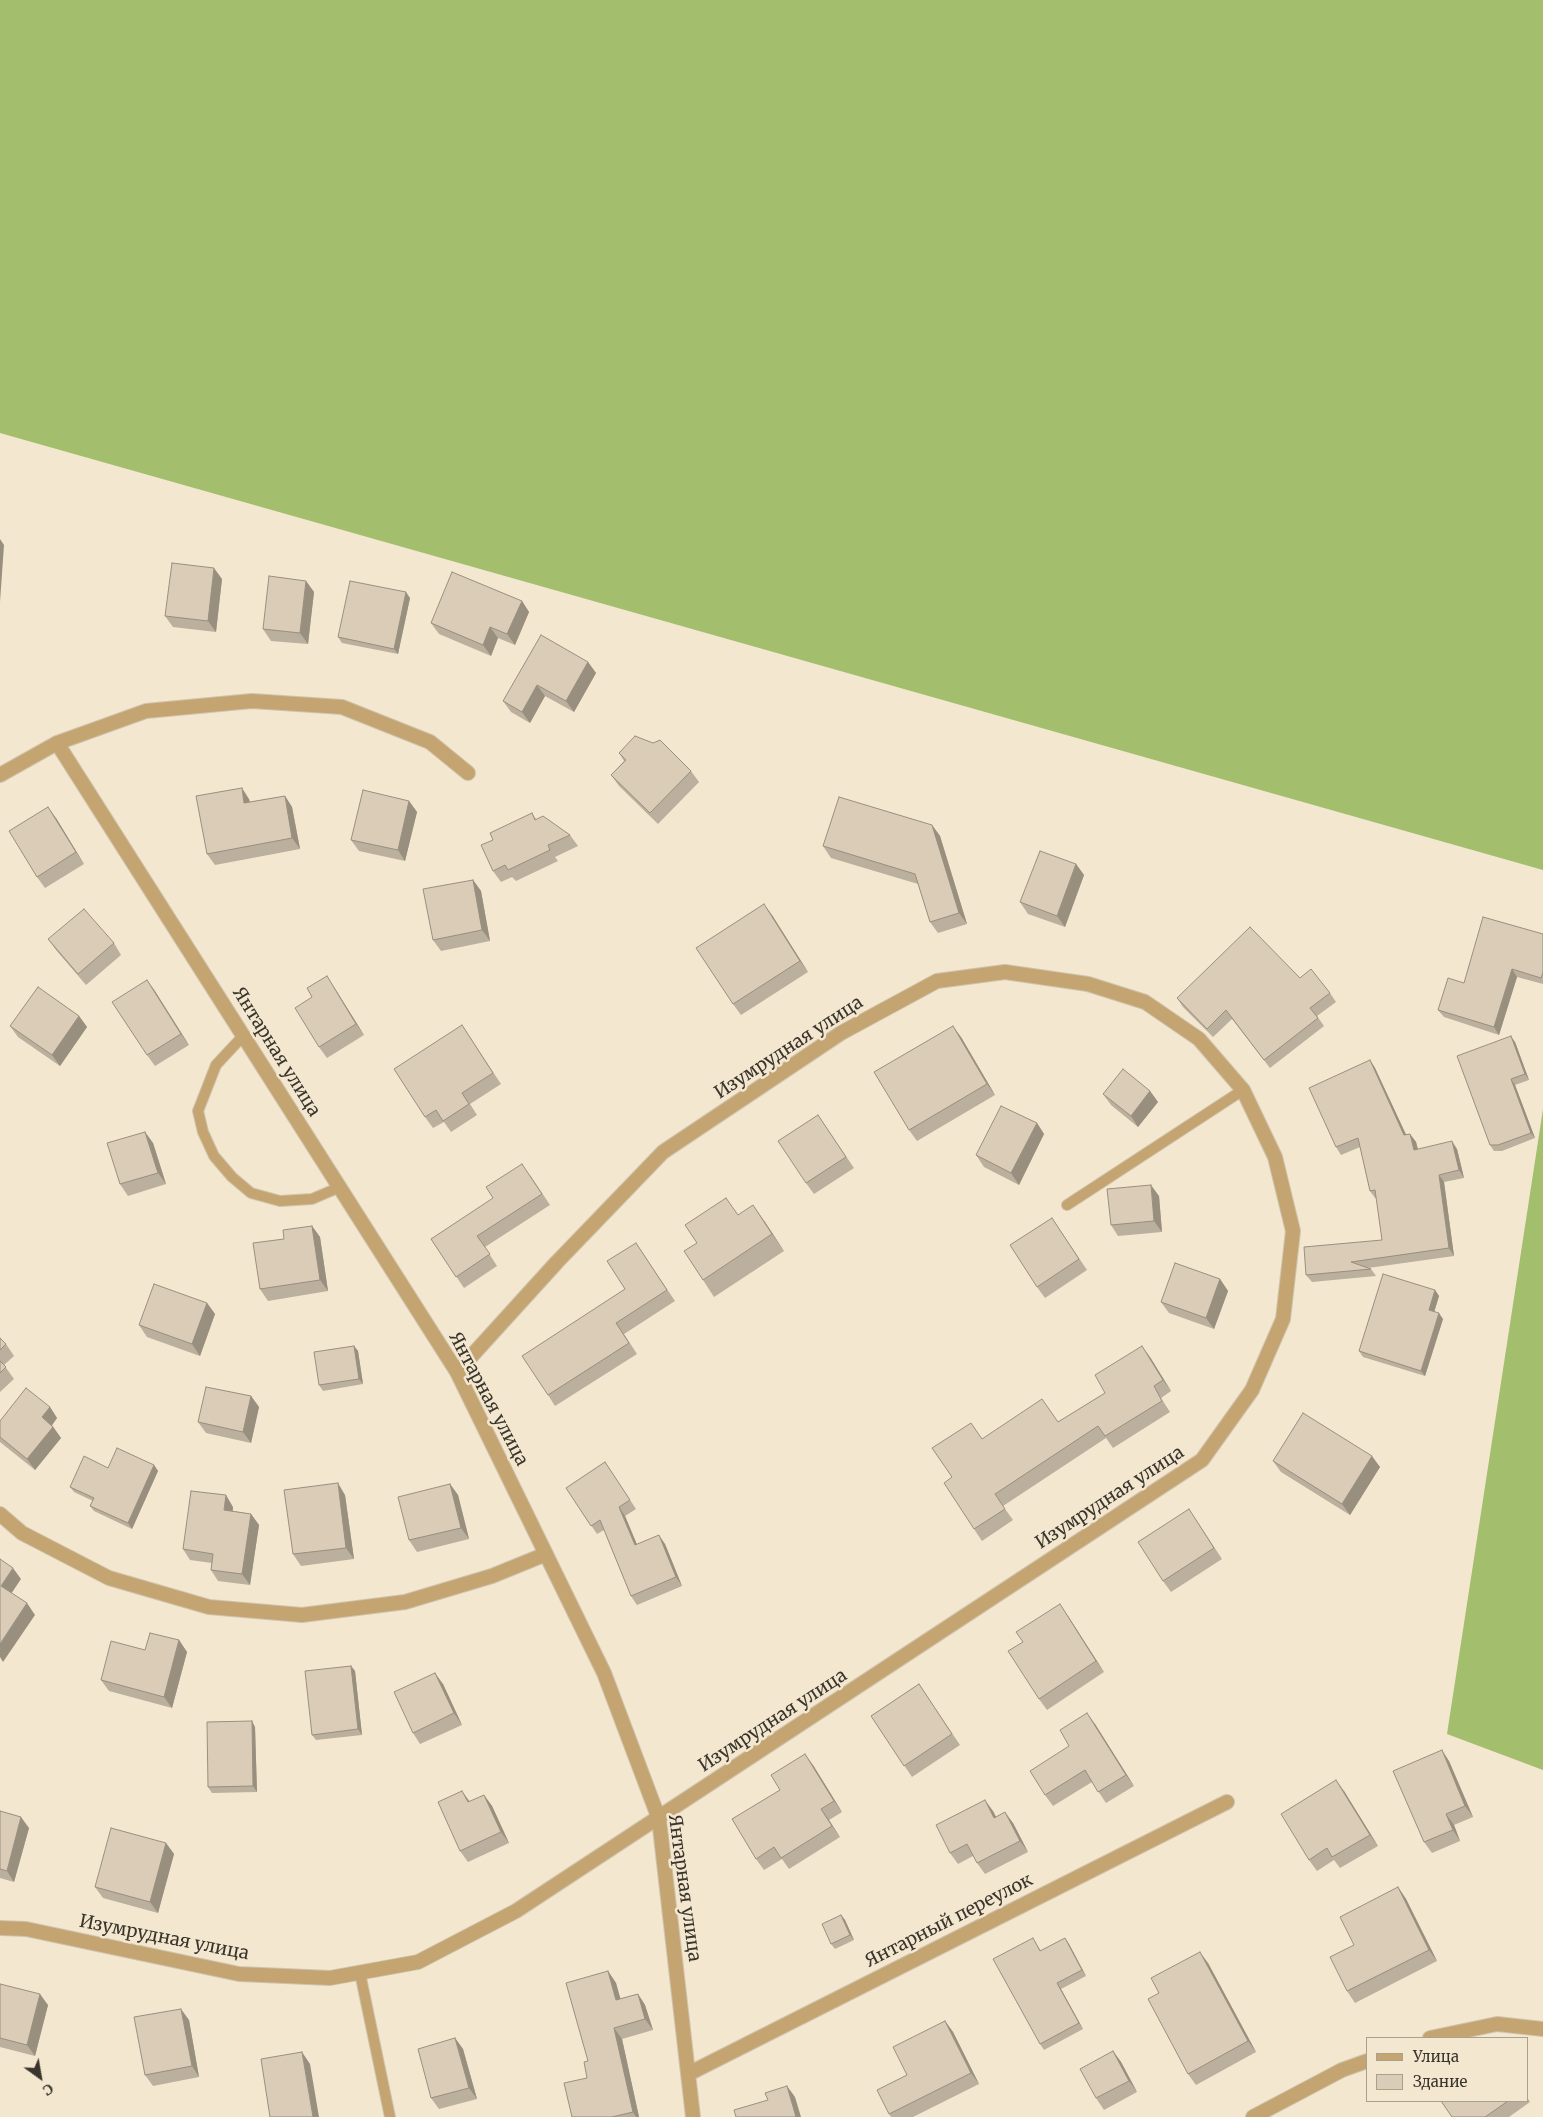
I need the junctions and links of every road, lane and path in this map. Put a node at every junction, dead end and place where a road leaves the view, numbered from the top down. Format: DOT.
graph roads {
  1 [pos="57,743"];
  2 [pos="468,773"];
  3 [pos="0,775"];
  4 [pos="244,1036"];
  5 [pos="1243,1090"];
  6 [pos="340,1187"];
  7 [pos="1067,1205"];
  8 [pos="457,1372"];
  9 [pos="0,1514"];
  10 [pos="546,1554"];
  11 [pos="1227,1802"];
  12 [pos="659,1819"];
  13 [pos="0,1928"];
  14 [pos="360,1973"];
  15 [pos="1543,2028"];
  16 [pos="1435,2037"];
  17 [pos="1366,2061"];
  18 [pos="688,2074"];
  19 [pos="390,2117"];
  20 [pos="693,2117"];
  21 [pos="1253,2117"];
  1 -- 2 [label="street"];
  1 -- 3 [label="street"];
  1 -- 4 [label="street, Янтарная улица"];
  4 -- 6 [label="street, Янтарная улица"];
  4 -- 6 [label="lane"];
  5 -- 7 [label="lane"];
  5 -- 8 [label="street, Изумрудная улица"];
  5 -- 12 [label="street, Изумрудная улица"];
  6 -- 8 [label="street, Янтарная улица"];
  8 -- 10 [label="street, Янтарная улица"];
  9 -- 10 [label="street"];
  10 -- 12 [label="street, Янтарная улица"];
  11 -- 18 [label="street, Янтарный переулок"];
  12 -- 14 [label="street, Изумрудная улица"];
  12 -- 18 [label="street, Янтарная улица"];
  13 -- 14 [label="street, Изумрудная улица"];
  14 -- 19 [label="lane"];
  15 -- 16 [label="street"];
  17 -- 21 [label="street"];
  18 -- 20 [label="street, Янтарная улица"];
}
